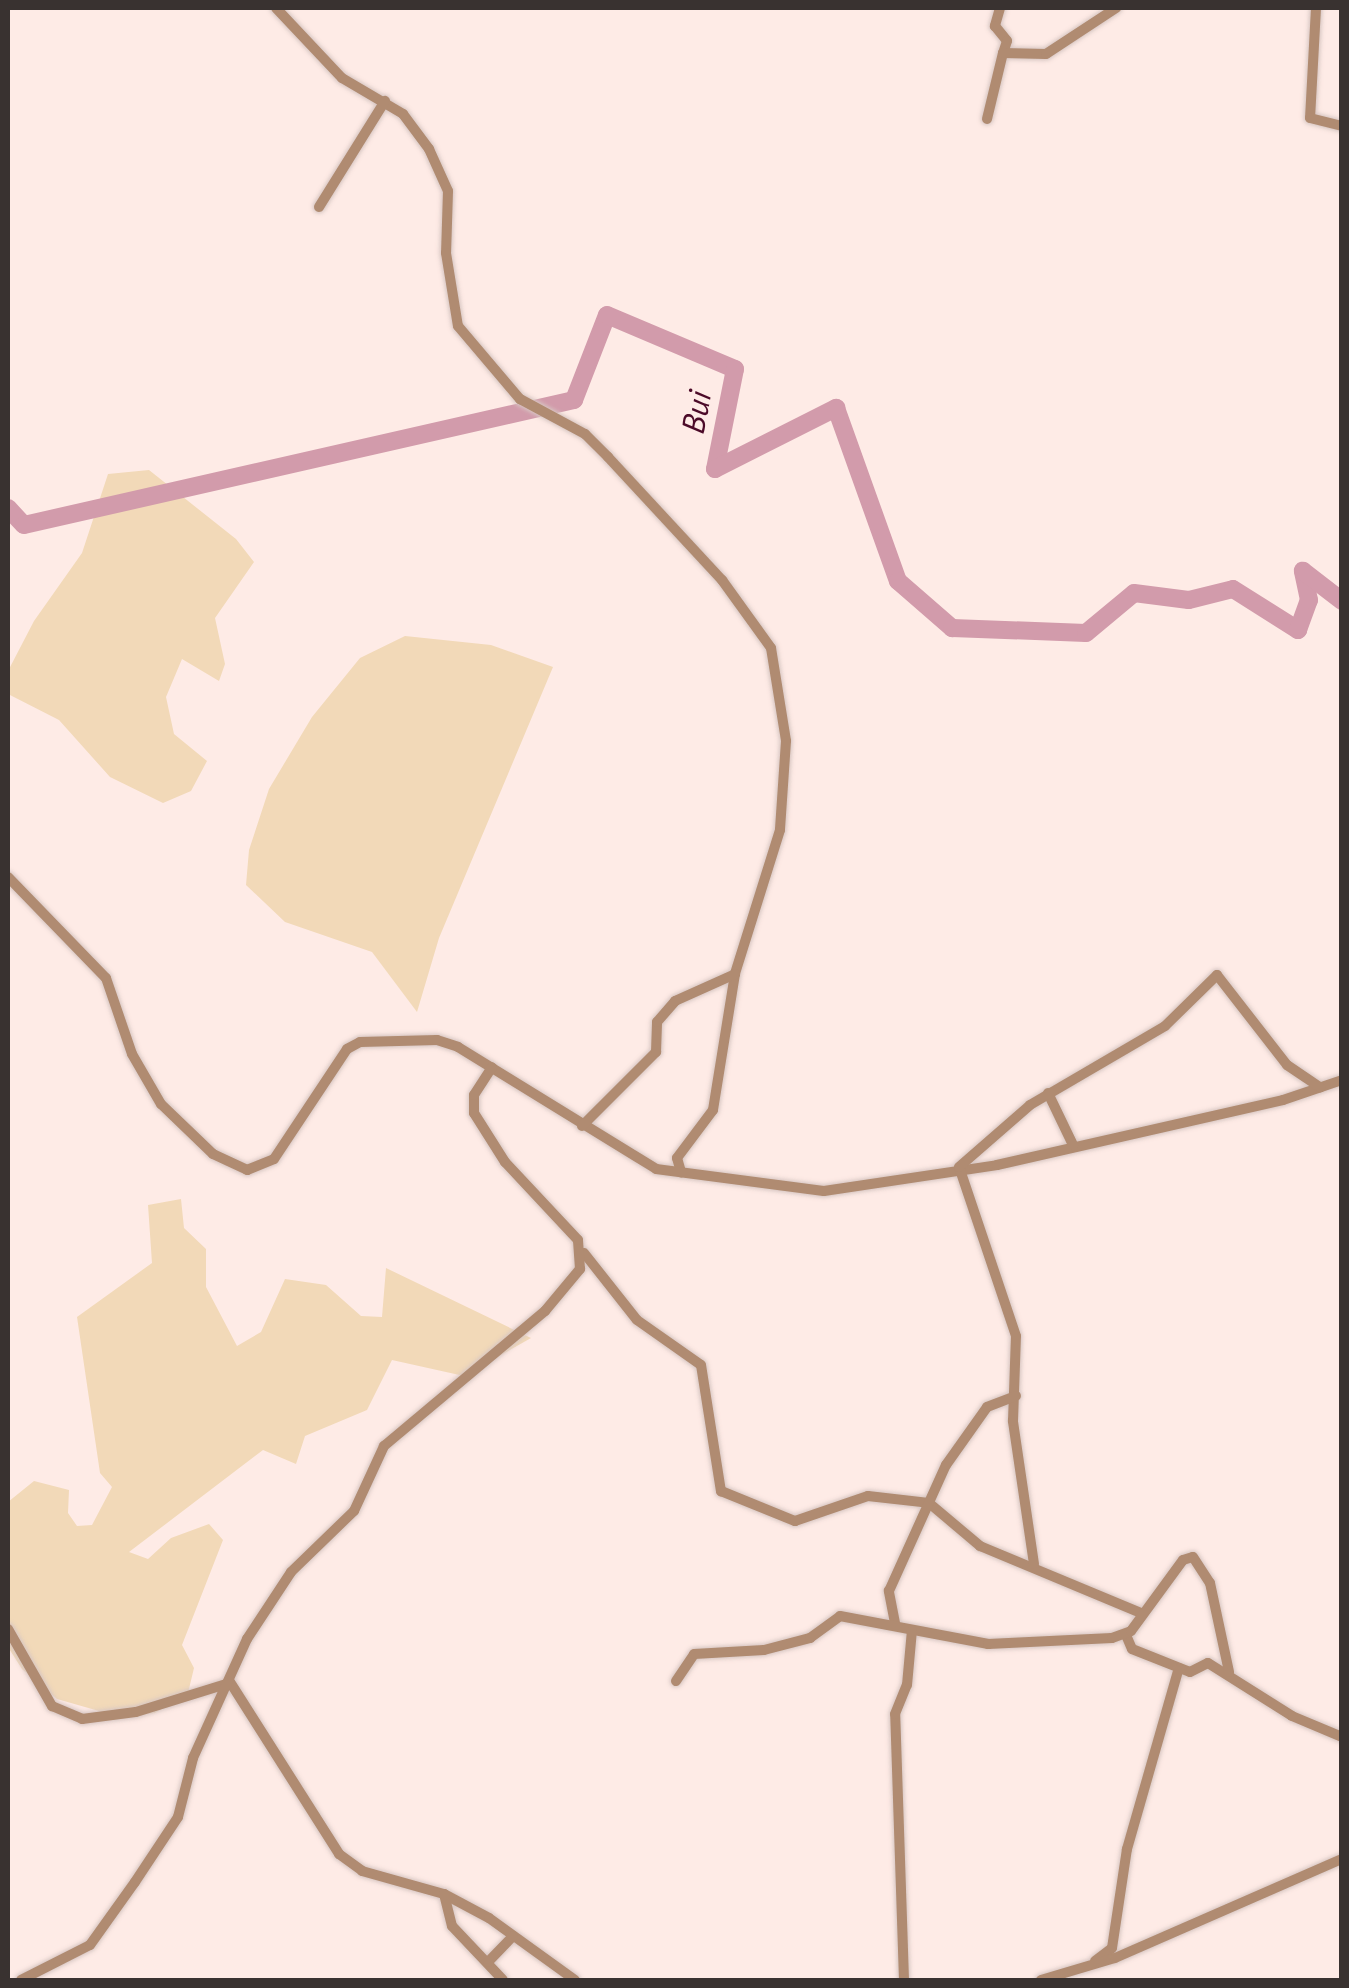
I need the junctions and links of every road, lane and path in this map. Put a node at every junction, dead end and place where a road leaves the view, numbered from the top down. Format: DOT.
graph roads {
  1 [pos="276,8"];
  2 [pos="1000,8"];
  3 [pos="1116,8"];
  4 [pos="1316,8"];
  5 [pos="1003,53"];
  6 [pos="385,100"];
  7 [pos="987,120"];
  8 [pos="1342,126"];
  9 [pos="319,207"];
  10 [pos="8,877"];
  11 [pos="735,974"];
  12 [pos="492,1067"];
  13 [pos="1342,1080"];
  14 [pos="1320,1088"];
  15 [pos="1048,1093"];
  16 [pos="582,1126"];
  17 [pos="1073,1145"];
  18 [pos="959,1167"];
  19 [pos="682,1172"];
  20 [pos="584,1253"];
  21 [pos="1016,1396"];
  22 [pos="929,1504"];
  23 [pos="1034,1564"];
  24 [pos="1141,1612"];
  25 [pos="895,1623"];
  26 [pos="8,1629"];
  27 [pos="912,1630"];
  28 [pos="1126,1635"];
  29 [pos="1180,1668"];
  30 [pos="1229,1672"];
  31 [pos="676,1681"];
  32 [pos="230,1682"];
  33 [pos="1340,1736"];
  34 [pos="1342,1858"];
  35 [pos="444,1894"];
  36 [pos="513,1936"];
  37 [pos="488,1962"];
  38 [pos="1087,1967"];
  39 [pos="22,1980"];
  40 [pos="503,1980"];
  41 [pos="575,1980"];
  42 [pos="904,1980"];
  43 [pos="1041,1980"];
  1 -- 6 [label="street"];
  2 -- 5 [label="street"];
  3 -- 5 [label="street"];
  4 -- 8 [label="street"];
  5 -- 7 [label="street"];
  6 -- 9 [label="street"];
  6 -- 11 [label="street"];
  10 -- 12 [label="street"];
  11 -- 16 [label="street"];
  11 -- 19 [label="street"];
  12 -- 16 [label="street"];
  12 -- 20 [label="street"];
  13 -- 14 [label="street"];
  14 -- 15 [label="street"];
  14 -- 17 [label="street"];
  15 -- 17 [label="street"];
  15 -- 18 [label="street"];
  16 -- 19 [label="street"];
  17 -- 18 [label="street"];
  18 -- 19 [label="street"];
  18 -- 21 [label="street"];
  20 -- 22 [label="street"];
  20 -- 32 [label="street"];
  21 -- 22 [label="street"];
  21 -- 23 [label="street"];
  22 -- 23 [label="street"];
  22 -- 25 [label="street"];
  23 -- 24 [label="street"];
  24 -- 28 [label="street"];
  24 -- 30 [label="street"];
  25 -- 27 [label="street"];
  25 -- 31 [label="street"];
  26 -- 32 [label="street"];
  27 -- 28 [label="street"];
  27 -- 42 [label="street"];
  28 -- 29 [label="street"];
  29 -- 30 [label="street"];
  29 -- 38 [label="street"];
  30 -- 33 [label="street"];
  32 -- 35 [label="street"];
  32 -- 39 [label="street"];
  34 -- 38 [label="street"];
  35 -- 36 [label="street"];
  35 -- 37 [label="street"];
  36 -- 37 [label="street"];
  36 -- 41 [label="street"];
  37 -- 40 [label="street"];
  38 -- 43 [label="street"];
}
